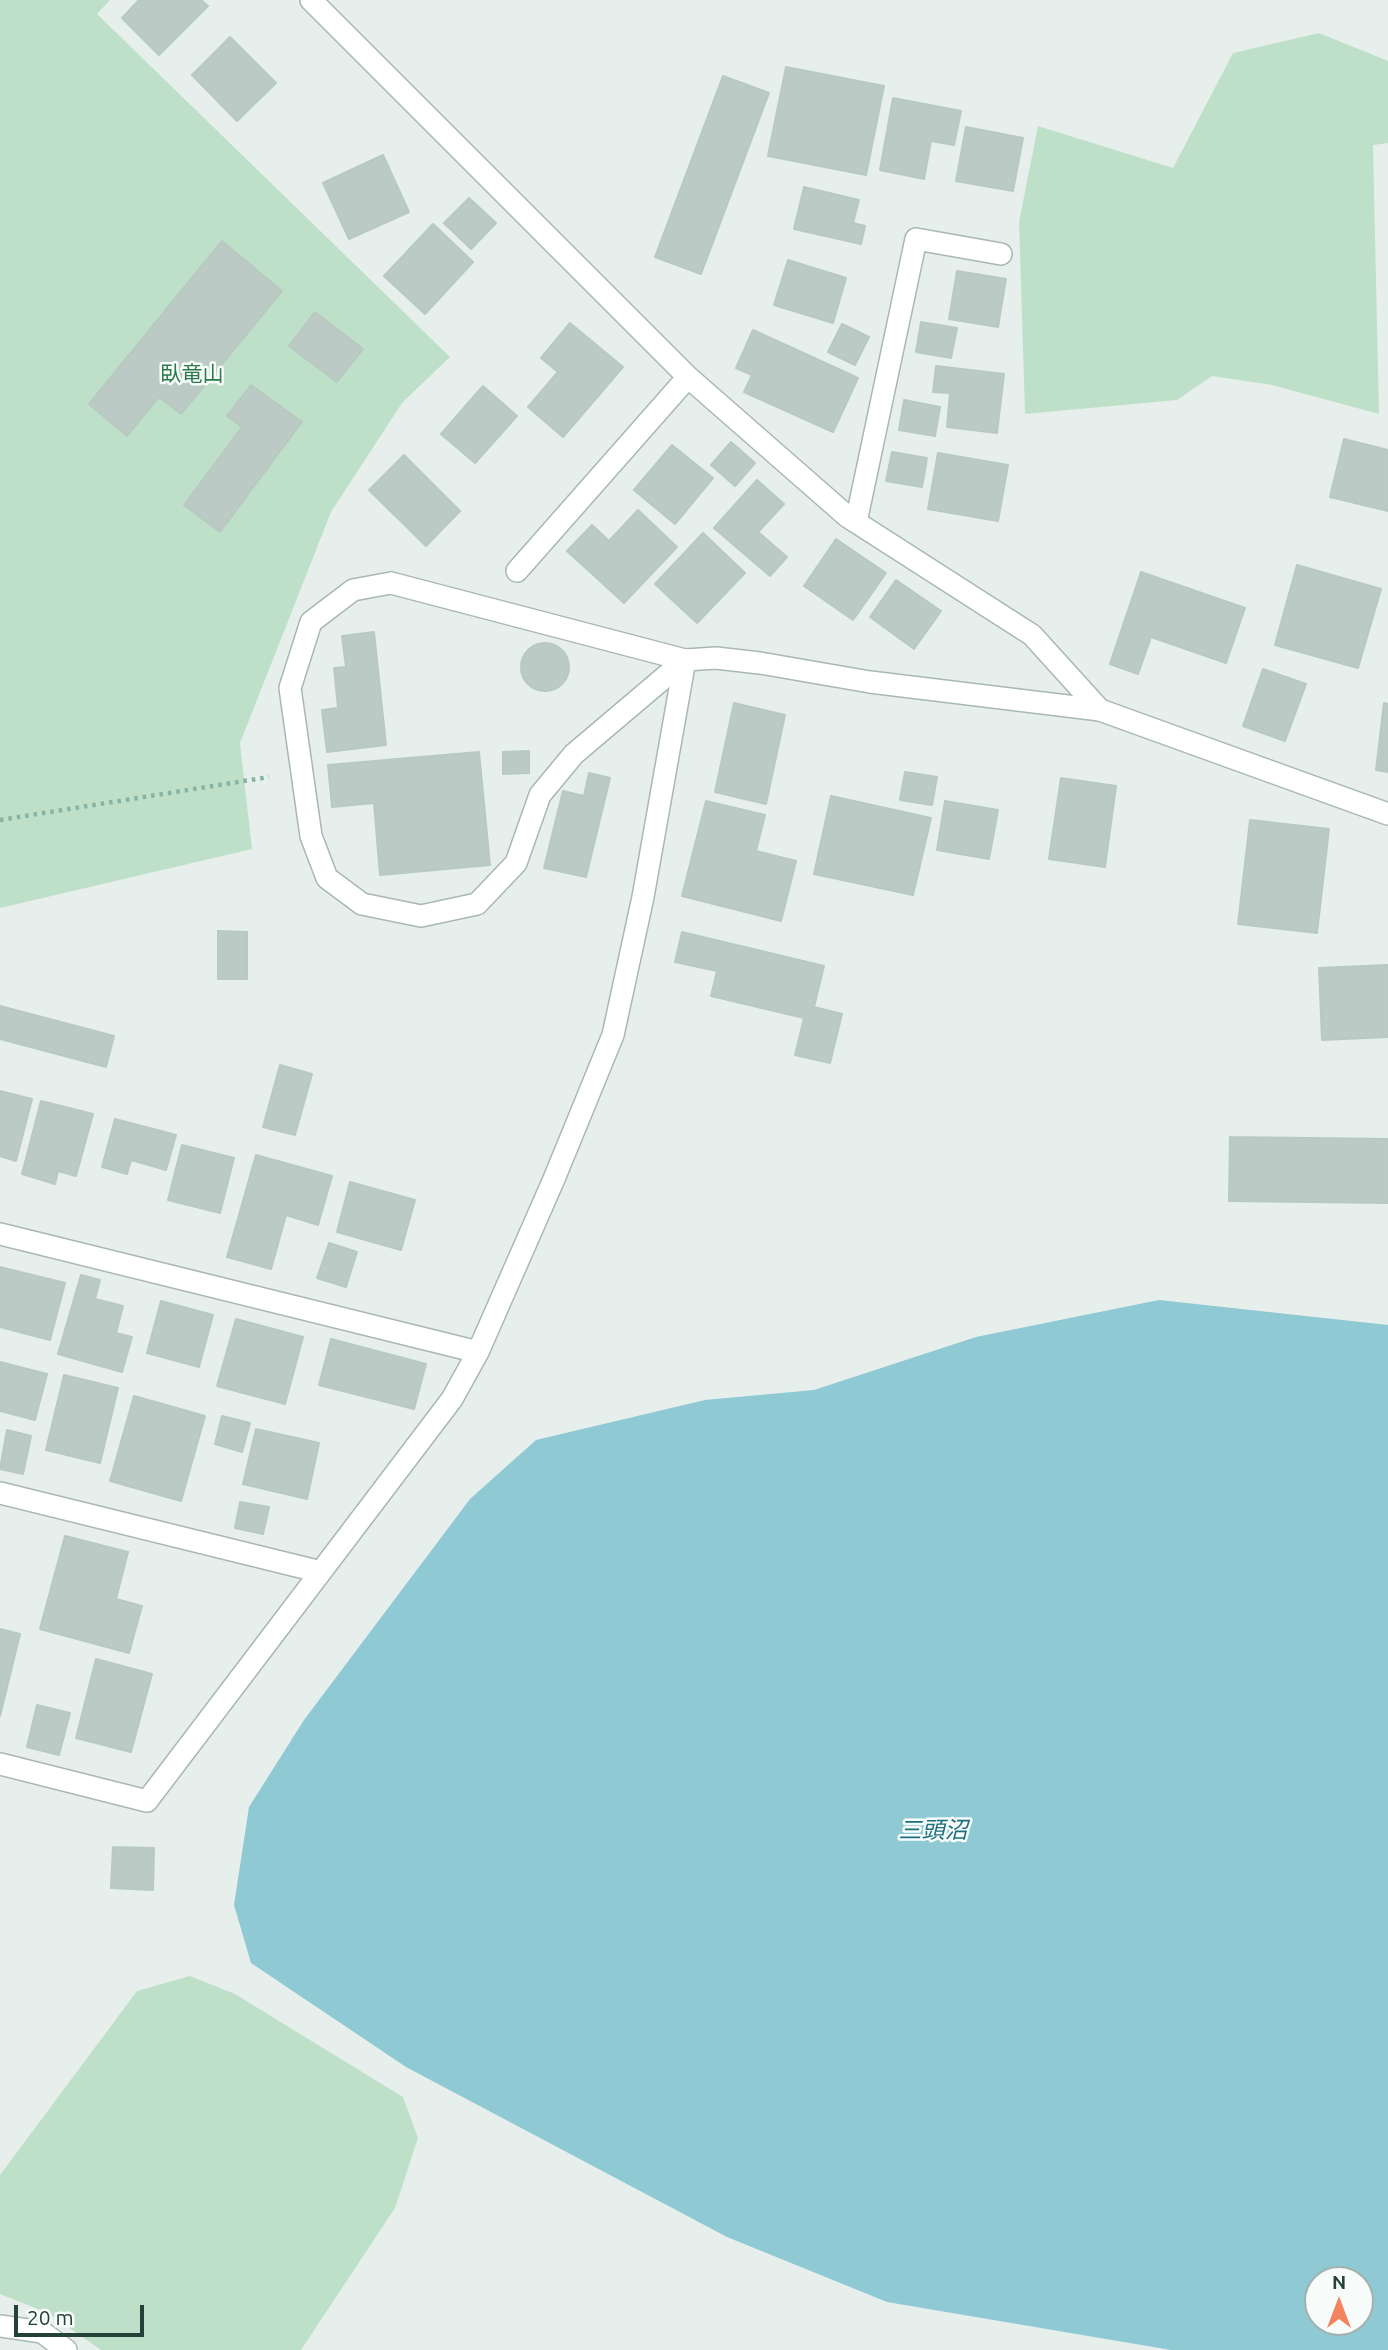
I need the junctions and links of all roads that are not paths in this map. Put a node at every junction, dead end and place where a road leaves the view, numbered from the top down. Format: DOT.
graph roads {
  1 [pos="311,0"];
  2 [pos="1001,254"];
  3 [pos="688,377"];
  4 [pos="856,522"];
  5 [pos="517,571"];
  6 [pos="685,660"];
  7 [pos="1100,710"];
  8 [pos="1388,814"];
  9 [pos="0,1234"];
  10 [pos="478,1352"];
  11 [pos="0,1493"];
  12 [pos="321,1572"];
  13 [pos="0,1764"];
  14 [pos="0,2326"];
  15 [pos="66,2350"];
  1 -- 3 [label="street"];
  2 -- 4 [label="street"];
  3 -- 4 [label="street"];
  3 -- 5 [label="street"];
  4 -- 7 [label="street"];
  6 -- 6 [label="street"];
  6 -- 7 [label="street"];
  6 -- 10 [label="street"];
  7 -- 8 [label="street"];
  9 -- 10 [label="street"];
  10 -- 12 [label="street"];
  11 -- 12 [label="street"];
  12 -- 13 [label="street"];
  14 -- 15 [label="street"];
}
